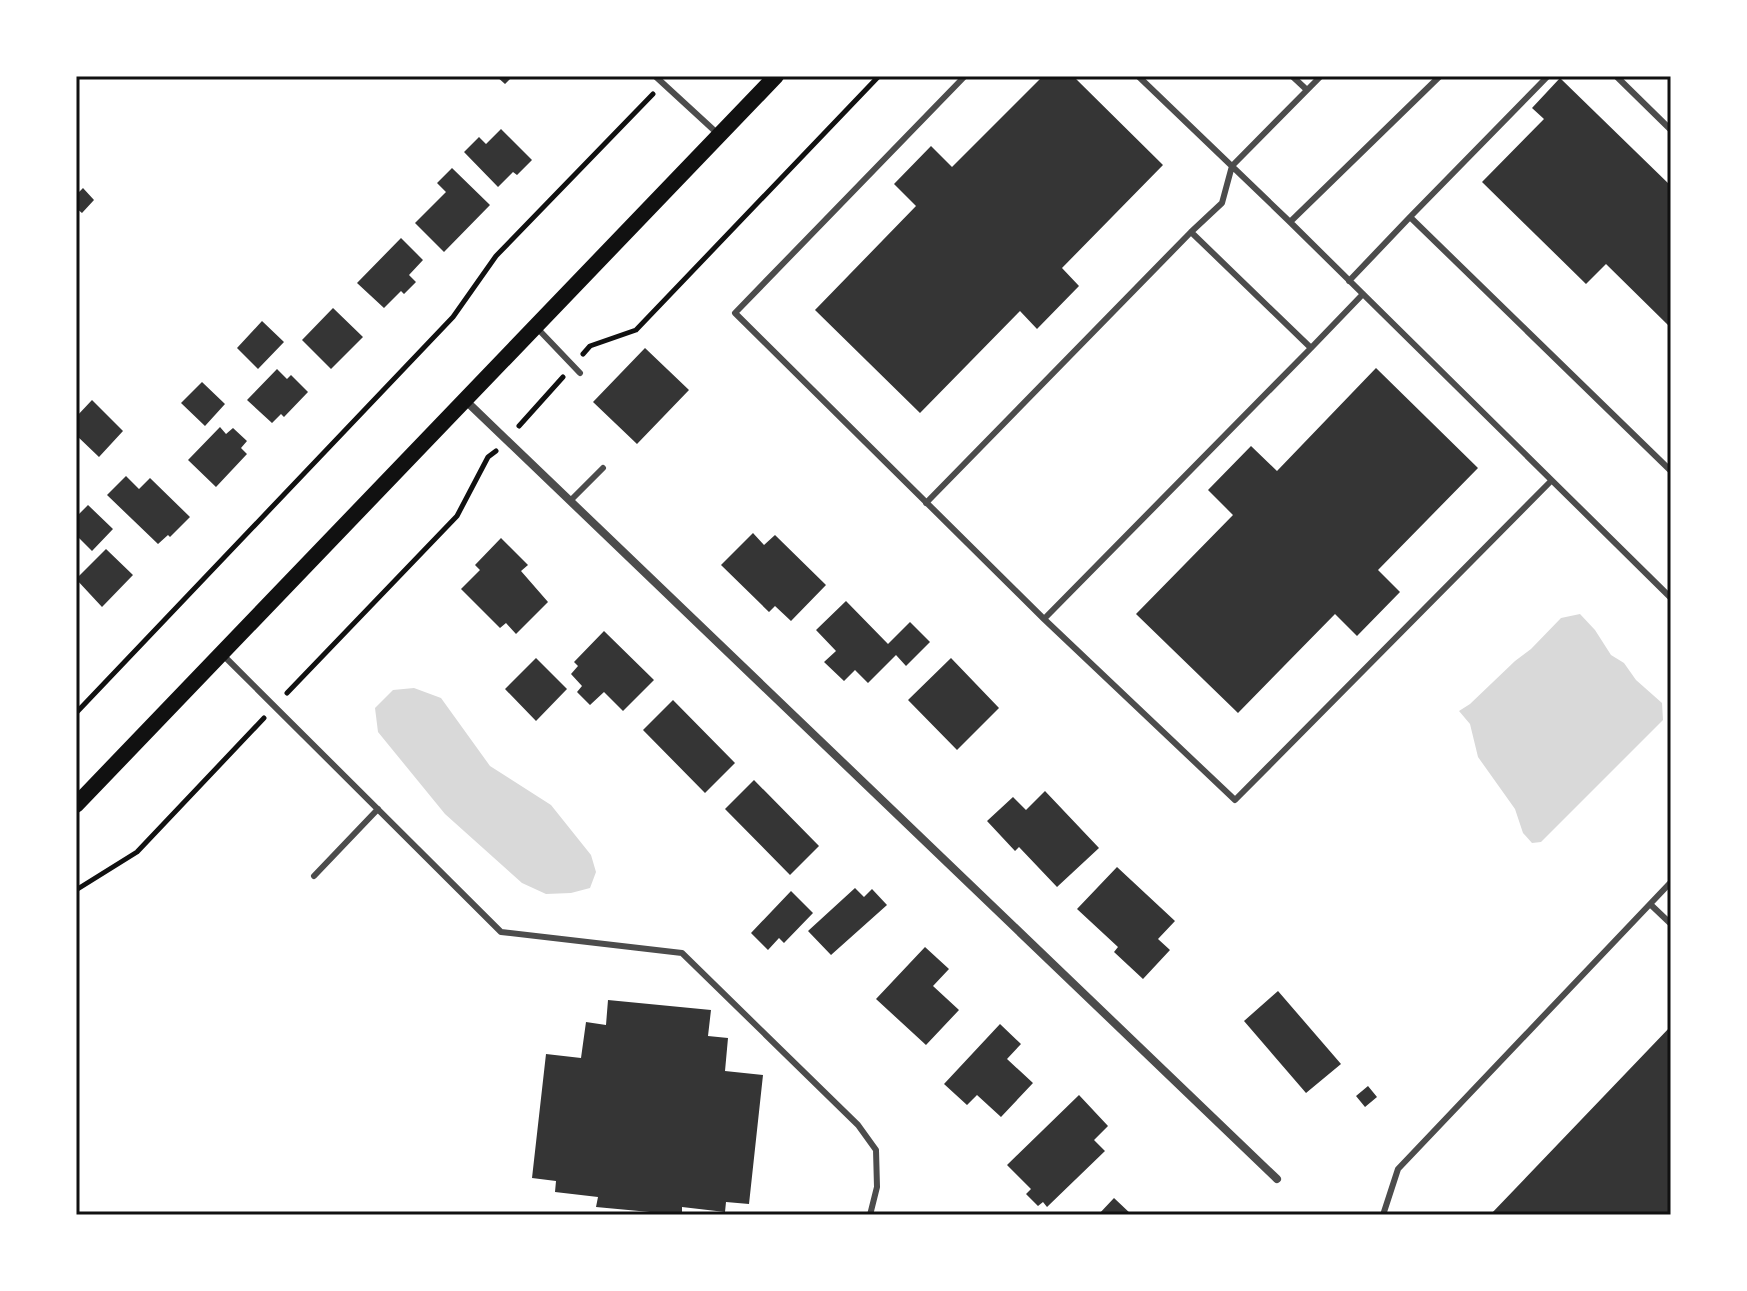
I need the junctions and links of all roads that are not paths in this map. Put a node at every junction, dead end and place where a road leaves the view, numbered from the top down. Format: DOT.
graph roads {
  1 [pos="655,76"];
  2 [pos="776,76"];
  3 [pos="965,76"];
  4 [pos="1138,76"];
  5 [pos="1292,76"];
  6 [pos="1321,76"];
  7 [pos="1440,76"];
  8 [pos="1548,76"];
  9 [pos="1616,76"];
  10 [pos="1307,90"];
  11 [pos="1671,130"];
  12 [pos="719,135"];
  13 [pos="1232,166"];
  14 [pos="1410,217"];
  15 [pos="1290,222"];
  16 [pos="1191,232"];
  17 [pos="1349,281"];
  18 [pos="1363,294"];
  19 [pos="536,326"];
  20 [pos="1311,348"];
  21 [pos="580,373"];
  22 [pos="465,400"];
  23 [pos="603,468"];
  24 [pos="1671,471"];
  25 [pos="1551,481"];
  26 [pos="571,500"];
  27 [pos="926,503"];
  28 [pos="1671,598"];
  29 [pos="1044,619"];
  30 [pos="221,654"];
  31 [pos="76,805"];
  32 [pos="378,809"];
  33 [pos="314,876"];
  34 [pos="1671,882"];
  35 [pos="1650,904"];
  36 [pos="1671,924"];
  37 [pos="1277,1179"];
  38 [pos="870,1215"];
  39 [pos="1383,1215"];
  1 -- 12 [label="lane"];
  2 -- 12 [label="main road"];
  3 -- 27 [label="lane"];
  4 -- 13 [label="lane"];
  5 -- 10 [label="lane"];
  6 -- 10 [label="lane"];
  7 -- 15 [label="lane"];
  8 -- 14 [label="lane"];
  9 -- 11 [label="lane"];
  10 -- 13 [label="lane"];
  12 -- 19 [label="main road"];
  13 -- 15 [label="lane"];
  13 -- 16 [label="lane"];
  14 -- 17 [label="lane"];
  14 -- 24 [label="lane"];
  15 -- 17 [label="lane"];
  16 -- 20 [label="lane"];
  16 -- 27 [label="lane"];
  17 -- 18 [label="lane"];
  18 -- 20 [label="lane"];
  18 -- 25 [label="lane"];
  19 -- 21 [label="lane"];
  19 -- 22 [label="main road"];
  20 -- 29 [label="lane"];
  22 -- 26 [label="street"];
  22 -- 30 [label="main road"];
  23 -- 26 [label="lane"];
  25 -- 28 [label="lane"];
  25 -- 29 [label="lane"];
  26 -- 37 [label="street"];
  27 -- 29 [label="lane"];
  30 -- 31 [label="main road"];
  30 -- 32 [label="lane"];
  32 -- 33 [label="lane"];
  32 -- 38 [label="lane"];
  34 -- 35 [label="lane"];
  35 -- 36 [label="lane"];
  35 -- 39 [label="lane"];
}
